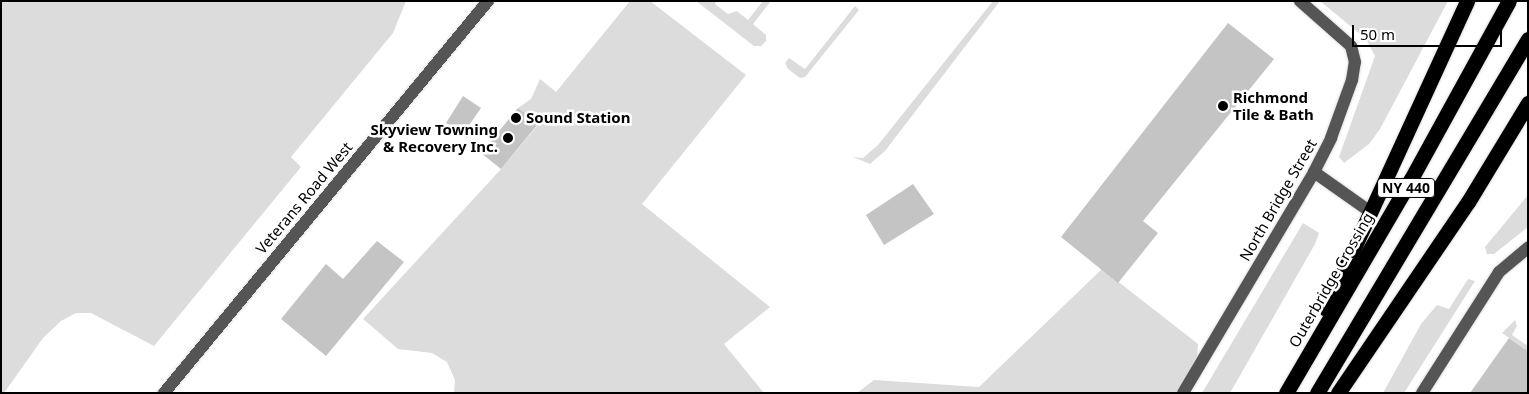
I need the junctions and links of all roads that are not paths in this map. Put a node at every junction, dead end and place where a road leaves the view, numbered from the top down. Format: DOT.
graph roads {
  1 [pos="488,1"];
  2 [pos="1300,1"];
  3 [pos="1467,1"];
  4 [pos="1509,1"];
  5 [pos="1528,39"];
  6 [pos="1528,103"];
  7 [pos="1314,172"];
  8 [pos="1369,211"];
  9 [pos="1528,248"];
  10 [pos="1298,372"];
  11 [pos="164,393"];
  12 [pos="1183,393"];
  13 [pos="1286,393"];
  14 [pos="1317,393"];
  15 [pos="1338,393"];
  16 [pos="1422,393"];
  1 -- 11 [label="street, Veterans Road West"];
  2 -- 7 [label="street, North Bridge Street"];
  3 -- 8 [label="highway"];
  4 -- 10 [label="highway, Outerbridge Crossing / NY 440"];
  5 -- 14 [label="highway, NY 440"];
  6 -- 15 [label="highway"];
  7 -- 8 [label="street"];
  7 -- 12 [label="street, North Bridge Street"];
  8 -- 10 [label="highway"];
  9 -- 16 [label="street"];
  10 -- 13 [label="highway, Outerbridge Crossing / NY 440"];
}
